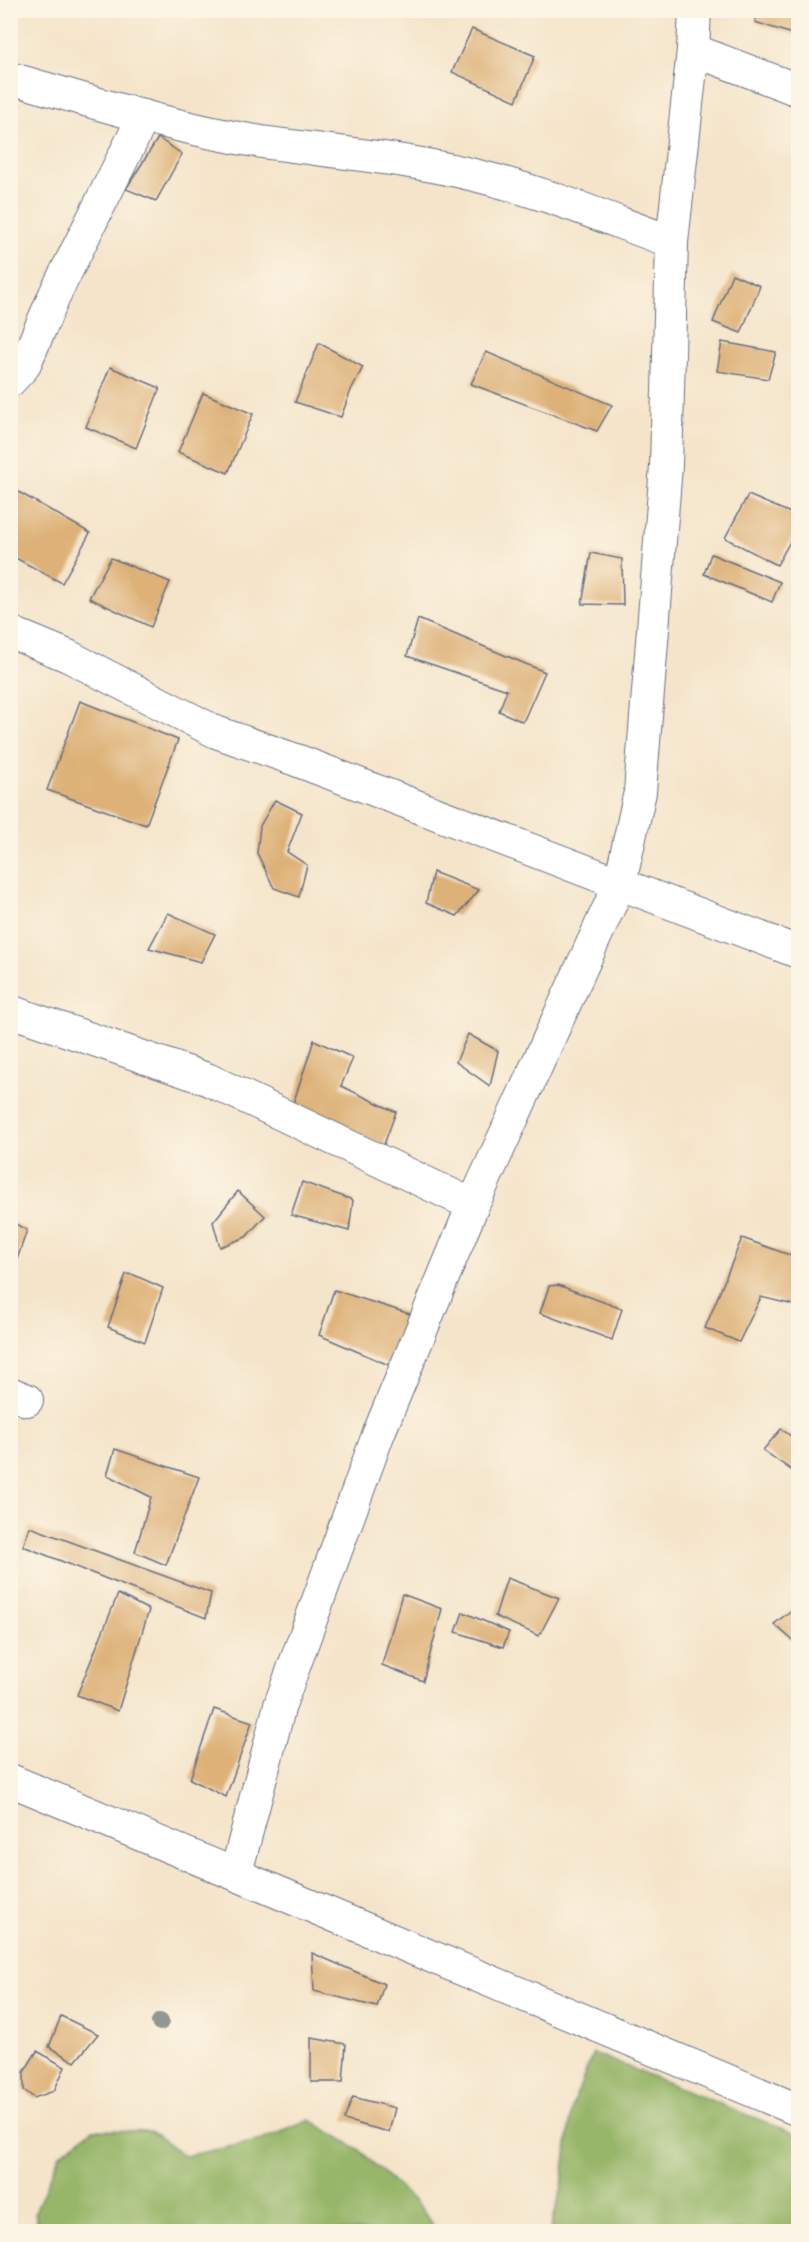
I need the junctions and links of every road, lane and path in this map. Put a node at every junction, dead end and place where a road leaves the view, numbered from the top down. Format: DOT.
graph roads {
  1 [pos="695,10"];
  2 [pos="693,50"];
  3 [pos="10,78"];
  4 [pos="798,90"];
  5 [pos="144,116"];
  6 [pos="672,242"];
  7 [pos="10,381"];
  8 [pos="10,633"];
  9 [pos="620,883"];
  10 [pos="798,952"];
  11 [pos="10,1011"];
  12 [pos="473,1205"];
  13 [pos="10,1780"];
  14 [pos="236,1873"];
  15 [pos="798,2110"];
  1 -- 2 [label="street"];
  2 -- 4 [label="street"];
  2 -- 6 [label="street"];
  3 -- 5 [label="street"];
  5 -- 6 [label="street"];
  5 -- 7 [label="street"];
  6 -- 9 [label="street"];
  8 -- 9 [label="street"];
  9 -- 10 [label="street"];
  9 -- 12 [label="street"];
  11 -- 12 [label="street"];
  12 -- 14 [label="street"];
  13 -- 14 [label="street"];
  14 -- 15 [label="street"];
}
